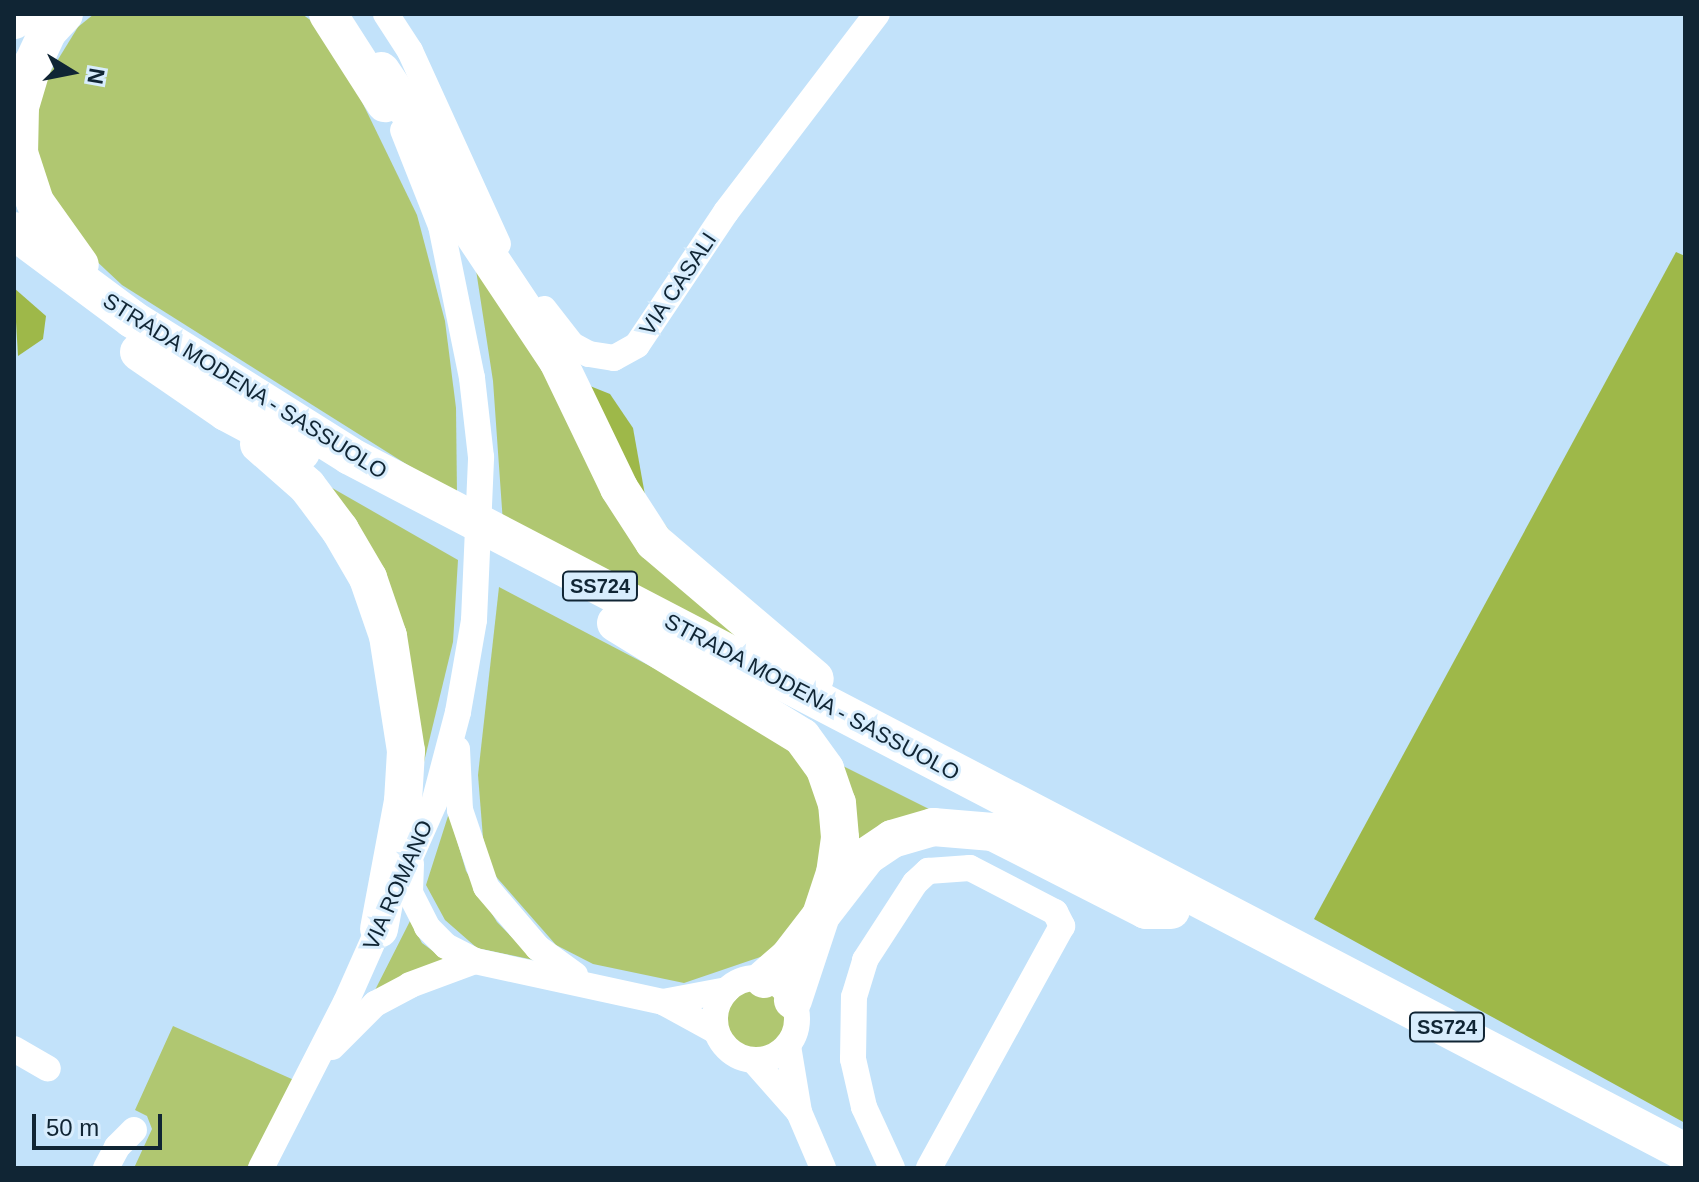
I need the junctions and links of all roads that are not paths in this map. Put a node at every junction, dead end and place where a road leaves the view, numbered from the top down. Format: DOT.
graph roads {
  1 [pos="22,14"];
  2 [pos="64,14"];
  3 [pos="328,14"];
  4 [pos="349,14"];
  5 [pos="386,14"];
  6 [pos="877,14"];
  7 [pos="14,20"];
  8 [pos="381,71"];
  9 [pos="407,140"];
  10 [pos="14,231"];
  11 [pos="14,261"];
  12 [pos="132,319"];
  13 [pos="226,412"];
  14 [pos="616,623"];
  15 [pos="458,712"];
  16 [pos="929,759"];
  17 [pos="411,860"];
  18 [pos="1192,912"];
  19 [pos="817,922"];
  20 [pos="379,929"];
  21 [pos="475,961"];
  22 [pos="584,982"];
  23 [pos="778,989"];
  24 [pos="727,990"];
  25 [pos="663,1002"];
  26 [pos="716,1031"];
  27 [pos="788,1046"];
  28 [pos="14,1049"];
  29 [pos="753,1060"];
  30 [pos="48,1069"];
  31 [pos="312,1072"];
  32 [pos="799,1112"];
  33 [pos="134,1130"];
  34 [pos="1685,1152"];
  35 [pos="106,1168"];
  36 [pos="261,1168"];
  37 [pos="823,1168"];
  38 [pos="892,1168"];
  39 [pos="929,1168"];
  40 [pos="1667,1168"];
  1 -- 7 [label="highway"];
  2 -- 12 [label="highway"];
  3 -- 9 [label="highway"];
  4 -- 8 [label="street, VIA ROMANO"];
  5 -- 6 [label="street, VIA CASALI"];
  8 -- 9 [label="street, VIA ROMANO"];
  8 -- 16 [label="highway"];
  9 -- 15 [label="street, VIA ROMANO"];
  10 -- 12 [label="highway, STRADA MODENA - SASSUOLO / SS724"];
  11 -- 13 [label="highway, STRADA MODENA - SASSUOLO / SS724"];
  12 -- 16 [label="highway, STRADA MODENA - SASSUOLO / SS724"];
  13 -- 14 [label="highway, STRADA MODENA - SASSUOLO / SS724"];
  13 -- 20 [label="highway"];
  14 -- 18 [label="highway, STRADA MODENA - SASSUOLO / SS724"];
  14 -- 19 [label="highway"];
  15 -- 17 [label="street, VIA ROMANO"];
  15 -- 22 [label="street"];
  16 -- 18 [label="highway, STRADA MODENA - SASSUOLO / SS724"];
  17 -- 20 [label="street, VIA ROMANO"];
  17 -- 21 [label="street"];
  18 -- 19 [label="highway"];
  18 -- 34 [label="highway, SS724"];
  18 -- 40 [label="highway, SS724"];
  19 -- 23 [label="highway"];
  20 -- 31 [label="street, VIA ROMANO"];
  21 -- 22 [label="street"];
  21 -- 31 [label="street"];
  22 -- 25 [label="street"];
  23 -- 24 [label="street"];
  23 -- 27 [label="street"];
  24 -- 25 [label="street"];
  24 -- 26 [label="street"];
  25 -- 26 [label="street"];
  26 -- 29 [label="street"];
  27 -- 29 [label="street"];
  27 -- 32 [label="street"];
  28 -- 30 [label="street"];
  29 -- 32 [label="street"];
  31 -- 36 [label="street, VIA ROMANO"];
  32 -- 37 [label="street"];
  33 -- 35 [label="street"];
  38 -- 39 [label="street"];
}
